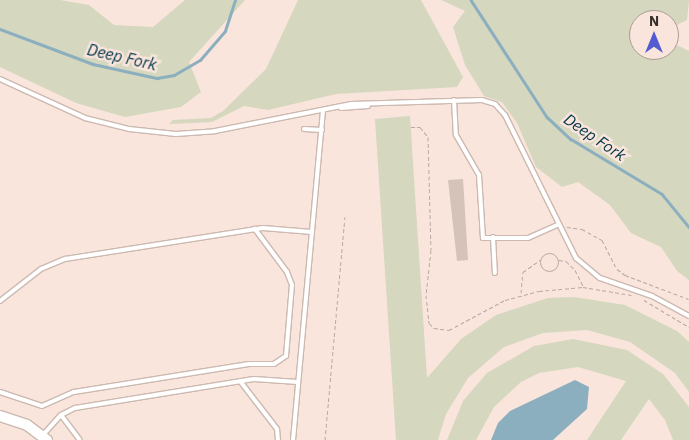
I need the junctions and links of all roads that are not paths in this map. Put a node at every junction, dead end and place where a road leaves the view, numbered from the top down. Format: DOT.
graph roads {
  1 [pos="0,80"];
  2 [pos="454,100"];
  3 [pos="323,110"];
  4 [pos="304,129"];
  5 [pos="322,130"];
  6 [pos="558,227"];
  7 [pos="254,229"];
  8 [pos="312,232"];
  9 [pos="493,237"];
  10 [pos="495,273"];
  11 [pos="0,301"];
  12 [pos="689,316"];
  13 [pos="240,381"];
  14 [pos="298,382"];
  15 [pos="0,392"];
  16 [pos="0,416"];
  17 [pos="61,416"];
  18 [pos="43,438"];
  19 [pos="80,440"];
  20 [pos="278,440"];
  21 [pos="293,440"];
  1 -- 3 [label="lane"];
  2 -- 3 [label="lane"];
  2 -- 6 [label="lane"];
  2 -- 9 [label="lane"];
  3 -- 5 [label="lane"];
  4 -- 5 [label="lane"];
  5 -- 8 [label="lane"];
  6 -- 9 [label="lane"];
  6 -- 12 [label="lane"];
  7 -- 8 [label="lane"];
  7 -- 11 [label="lane"];
  7 -- 15 [label="lane"];
  8 -- 14 [label="lane"];
  9 -- 10 [label="lane"];
  13 -- 14 [label="lane"];
  13 -- 17 [label="lane"];
  13 -- 20 [label="lane"];
  14 -- 21 [label="lane"];
  16 -- 18 [label="street"];
  17 -- 18 [label="lane"];
  17 -- 19 [label="lane"];
}
